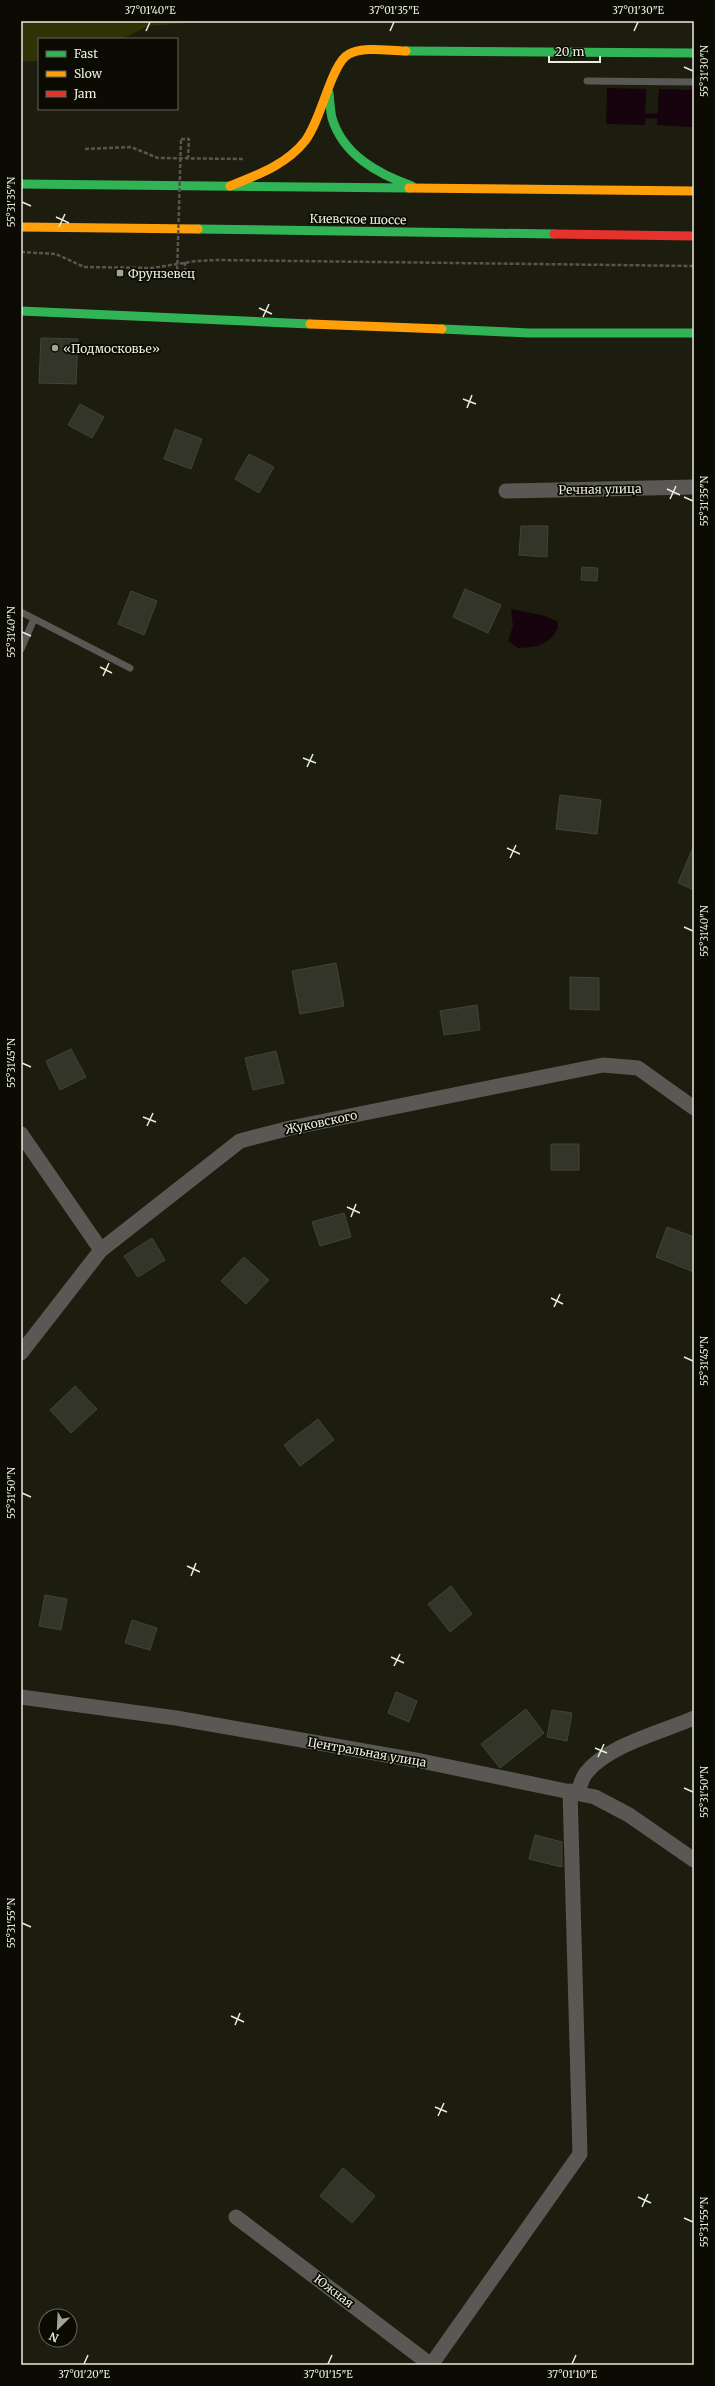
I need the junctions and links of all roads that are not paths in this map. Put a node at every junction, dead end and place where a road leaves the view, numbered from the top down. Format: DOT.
graph roads {
  1 [pos="694,53"];
  2 [pos="587,81"];
  3 [pos="694,82"];
  4 [pos="329,92"];
  5 [pos="21,184"];
  6 [pos="229,186"];
  7 [pos="420,188"];
  8 [pos="694,191"];
  9 [pos="21,227"];
  10 [pos="52,227"];
  11 [pos="21,235"];
  12 [pos="694,236"];
  13 [pos="21,310"];
  14 [pos="694,333"];
  15 [pos="694,487"];
  16 [pos="506,491"];
  17 [pos="21,612"];
  18 [pos="34,619"];
  19 [pos="21,649"];
  20 [pos="130,668"];
  21 [pos="694,1108"];
  22 [pos="21,1134"];
  23 [pos="101,1250"];
  24 [pos="21,1353"];
  25 [pos="21,1697"];
  26 [pos="694,1718"];
  27 [pos="574,1792"];
  28 [pos="694,1860"];
  29 [pos="236,2217"];
  30 [pos="431,2365"];
  1 -- 4 [label="main road"];
  2 -- 3 [label="lane"];
  4 -- 6 [label="main road"];
  4 -- 7 [label="main road"];
  5 -- 6 [label="main road"];
  6 -- 7 [label="main road"];
  7 -- 8 [label="main road"];
  9 -- 10 [label="main road, Киевское шоссе"];
  10 -- 11 [label="main road"];
  10 -- 12 [label="main road, Киевское шоссе"];
  13 -- 14 [label="main road"];
  15 -- 16 [label="street, Речная улица"];
  17 -- 18 [label="lane"];
  18 -- 19 [label="lane"];
  18 -- 20 [label="lane"];
  21 -- 23 [label="street, Жуковского"];
  22 -- 23 [label="street"];
  23 -- 24 [label="street, Жуковского"];
  25 -- 27 [label="street, Центральная улица"];
  26 -- 27 [label="street"];
  27 -- 28 [label="street, Центральная улица"];
  27 -- 30 [label="street"];
  29 -- 30 [label="street, Южная"];
}
